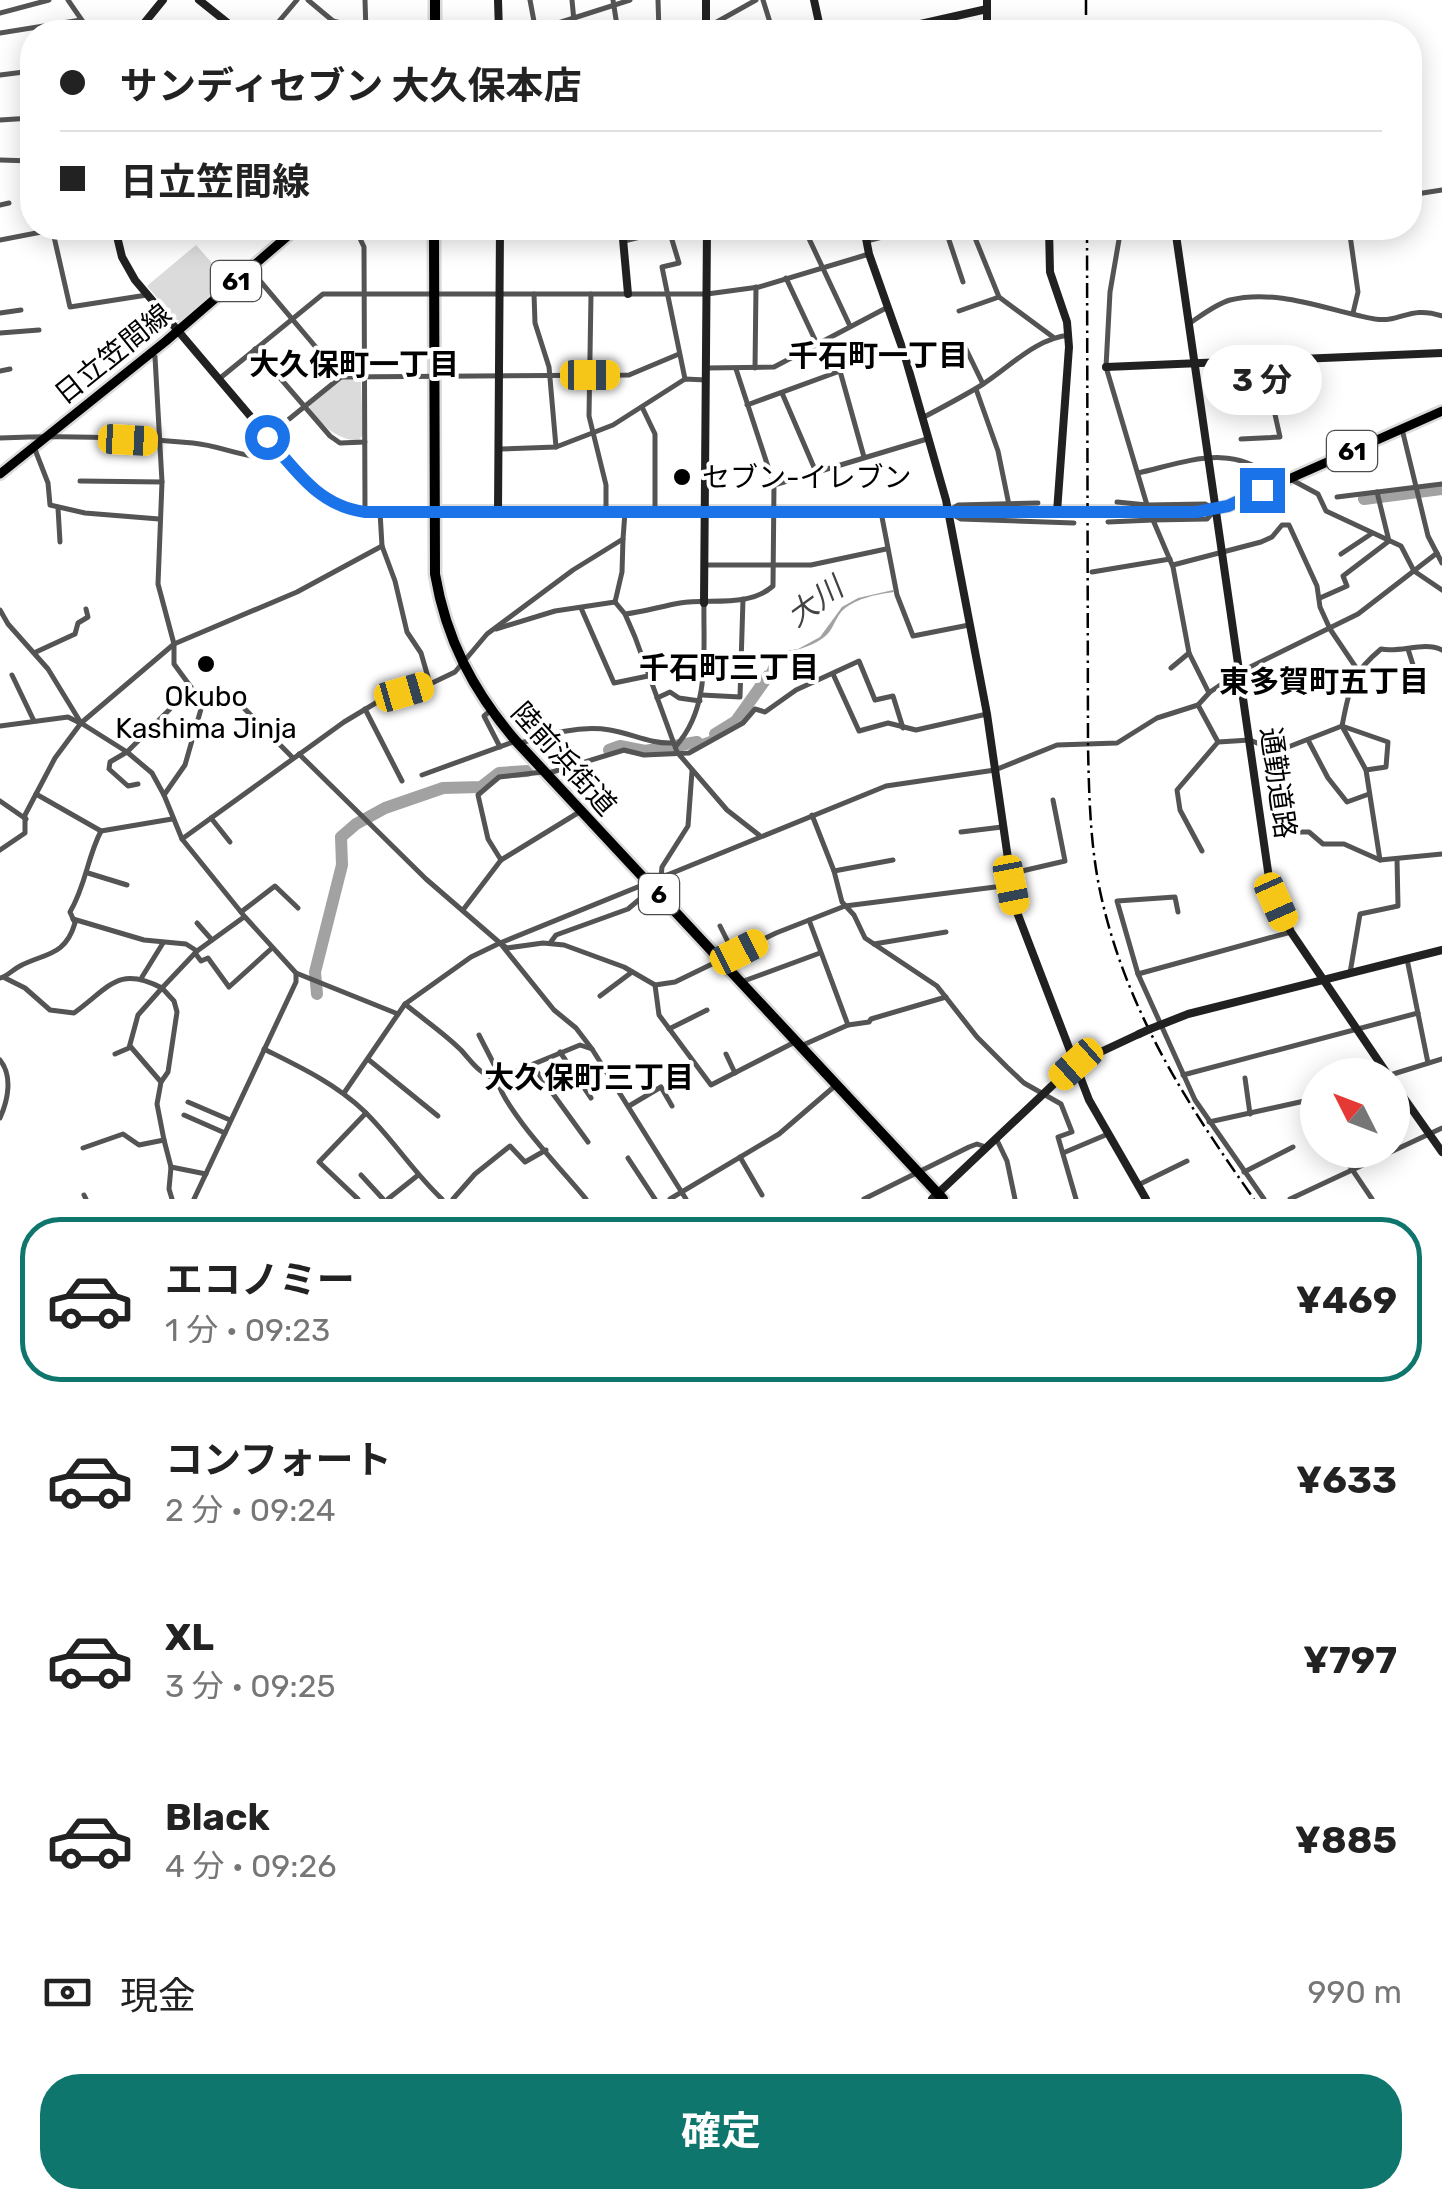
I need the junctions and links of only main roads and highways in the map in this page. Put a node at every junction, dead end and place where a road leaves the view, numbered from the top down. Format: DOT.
graph roads {
  1 [pos="284,240"];
  2 [pos="434,240"];
  3 [pos="1442,411"];
  4 [pos="0,474"];
  5 [pos="434,511"];
  6 [pos="938,1197"];
  1 -- 4 [label="main road, 日立笠間線 / 61"];
  2 -- 5 [label="highway, 陸前浜街道 / 6"];
  3 -- 5 [label="main road, 61"];
  5 -- 6 [label="highway, 陸前浜街道 / 6"];
}
